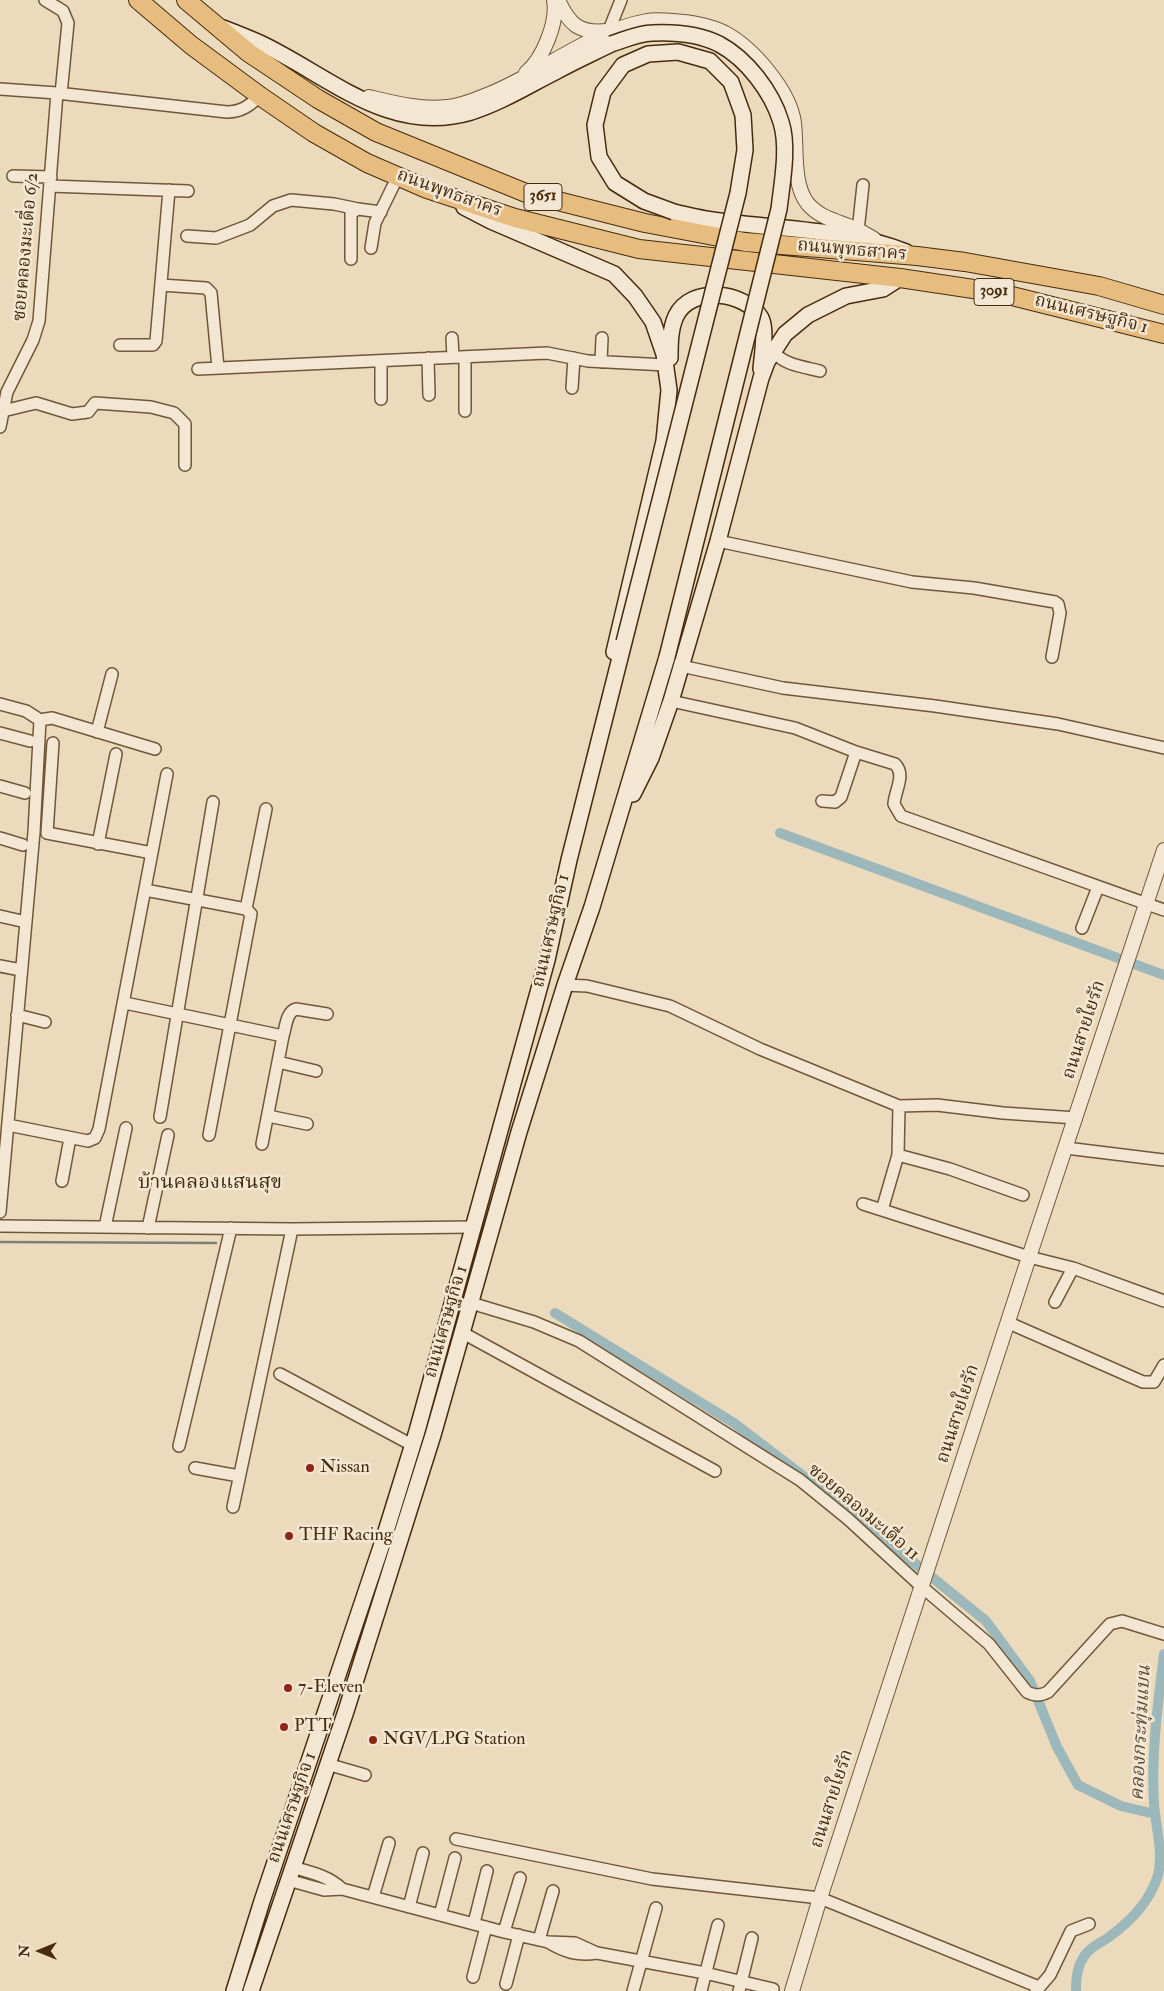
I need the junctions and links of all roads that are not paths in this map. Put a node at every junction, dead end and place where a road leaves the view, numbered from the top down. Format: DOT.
graph roads {
  1 [pos="45,0"];
  2 [pos="138,0"];
  3 [pos="186,0"];
  4 [pos="554,0"];
  5 [pos="558,0"];
  6 [pos="621,0"];
  7 [pos="210,22"];
  8 [pos="612,35"];
  9 [pos="516,82"];
  10 [pos="0,89"];
  11 [pos="339,89"];
  12 [pos="59,94"];
  13 [pos="260,96"];
  14 [pos="13,176"];
  15 [pos="398,176"];
  16 [pos="50,182"];
  17 [pos="863,185"];
  18 [pos="427,189"];
  19 [pos="169,190"];
  20 [pos="188,191"];
  21 [pos="358,209"];
  22 [pos="381,212"];
  23 [pos="858,231"];
  24 [pos="187,236"];
  25 [pos="879,242"];
  26 [pos="371,248"];
  27 [pos="917,256"];
  28 [pos="351,260"];
  29 [pos="900,278"];
  30 [pos="162,285"];
  31 [pos="1164,305"];
  32 [pos="1164,334"];
  33 [pos="452,338"];
  34 [pos="602,338"];
  35 [pos="120,345"];
  36 [pos="774,352"];
  37 [pos="459,357"];
  38 [pos="428,358"];
  39 [pos="574,358"];
  40 [pos="381,360"];
  41 [pos="601,362"];
  42 [pos="666,365"];
  43 [pos="218,368"];
  44 [pos="198,369"];
  45 [pos="820,371"];
  46 [pos="572,388"];
  47 [pos="669,390"];
  48 [pos="429,395"];
  49 [pos="381,399"];
  50 [pos="755,400"];
  51 [pos="3,411"];
  52 [pos="465,411"];
  53 [pos="0,427"];
  54 [pos="185,465"];
  55 [pos="718,542"];
  56 [pos="1052,657"];
  57 [pos="681,666"];
  58 [pos="112,674"];
  59 [pos="671,701"];
  60 [pos="0,704"];
  61 [pos="40,720"];
  62 [pos="96,732"];
  63 [pos="0,733"];
  64 [pos="30,741"];
  65 [pos="53,743"];
  66 [pos="1164,748"];
  67 [pos="155,749"];
  68 [pos="856,752"];
  69 [pos="116,754"];
  70 [pos="167,774"];
  71 [pos="0,786"];
  72 [pos="588,786"];
  73 [pos="25,793"];
  74 [pos="822,800"];
  75 [pos="213,802"];
  76 [pos="623,808"];
  77 [pos="266,809"];
  78 [pos="0,838"];
  79 [pos="98,844"];
  80 [pos="23,845"];
  81 [pos="1164,850"];
  82 [pos="152,853"];
  83 [pos="1098,887"];
  84 [pos="145,890"];
  85 [pos="197,900"];
  86 [pos="1146,904"];
  87 [pos="246,909"];
  88 [pos="1164,910"];
  89 [pos="0,916"];
  90 [pos="26,922"];
  91 [pos="1082,928"];
  92 [pos="0,966"];
  93 [pos="21,970"];
  94 [pos="565,985"];
  95 [pos="124,1003"];
  96 [pos="178,1014"];
  97 [pos="327,1014"];
  98 [pos="17,1015"];
  99 [pos="44,1022"];
  100 [pos="230,1024"];
  101 [pos="283,1036"];
  102 [pos="278,1062"];
  103 [pos="316,1070"];
  104 [pos="899,1106"];
  105 [pos="268,1116"];
  106 [pos="160,1117"];
  107 [pos="1076,1118"];
  108 [pos="307,1124"];
  109 [pos="8,1125"];
  110 [pos="126,1128"];
  111 [pos="168,1134"];
  112 [pos="209,1135"];
  113 [pos="70,1138"];
  114 [pos="262,1144"];
  115 [pos="1066,1148"];
  116 [pos="898,1155"];
  117 [pos="1164,1160"];
  118 [pos="62,1181"];
  119 [pos="1023,1195"];
  120 [pos="863,1204"];
  121 [pos="882,1210"];
  122 [pos="0,1212"];
  123 [pos="0,1226"];
  124 [pos="105,1227"];
  125 [pos="474,1227"];
  126 [pos="148,1228"];
  127 [pos="231,1228"];
  128 [pos="292,1229"];
  129 [pos="1029,1257"];
  130 [pos="1073,1268"];
  131 [pos="1164,1301"];
  132 [pos="1055,1302"];
  133 [pos="471,1304"];
  134 [pos="1009,1323"];
  135 [pos="463,1333"];
  136 [pos="1164,1365"];
  137 [pos="280,1374"];
  138 [pos="433,1436"];
  139 [pos="414,1438"];
  140 [pos="179,1446"];
  141 [pos="195,1468"];
  142 [pos="716,1471"];
  143 [pos="239,1476"];
  144 [pos="233,1507"];
  145 [pos="922,1587"];
  146 [pos="1160,1633"];
  147 [pos="328,1764"];
  148 [pos="365,1775"];
  149 [pos="456,1839"];
  150 [pos="389,1843"];
  151 [pos="423,1852"];
  152 [pos="455,1858"];
  153 [pos="487,1871"];
  154 [pos="290,1874"];
  155 [pos="520,1878"];
  156 [pos="553,1892"];
  157 [pos="373,1897"];
  158 [pos="820,1898"];
  159 [pos="409,1907"];
  160 [pos="656,1908"];
  161 [pos="440,1915"];
  162 [pos="474,1924"];
  163 [pos="1089,1924"];
  164 [pos="718,1925"];
  165 [pos="486,1927"];
  166 [pos="504,1932"];
  167 [pos="519,1936"];
  168 [pos="752,1938"];
  169 [pos="544,1941"];
  170 [pos="642,1960"];
  171 [pos="705,1973"];
  172 [pos="473,1977"];
  173 [pos="506,1984"];
  174 [pos="740,1986"];
  175 [pos="773,1989"];
  176 [pos="1038,1989"];
  177 [pos="234,1991"];
  178 [pos="251,1991"];
  179 [pos="633,1991"];
  180 [pos="701,1991"];
  181 [pos="792,1991"];
  1 -- 12 [label="street, ซอยคลองมะเดื่อ 6/2"];
  2 -- 13 [label="main road, ถนนพุทธสาคร / 3651"];
  3 -- 7 [label="main road, ถนนพุทธสาคร / 3651"];
  4 -- 9 [label="street"];
  5 -- 8 [label="street"];
  6 -- 8 [label="street"];
  7 -- 11 [label="main road, ถนนเศรษฐกิจ 1"];
  7 -- 27 [label="main road, ถนนพุทธสาคร / 3651"];
  8 -- 9 [label="street"];
  8 -- 11 [label="main road, ถนนเศรษฐกิจ 1"];
  8 -- 23 [label="street"];
  8 -- 76 [label="main road, ถนนเศรษฐกิจ 1, bridge"];
  9 -- 11 [label="street"];
  10 -- 12 [label="street"];
  12 -- 13 [label="street"];
  12 -- 16 [label="street, ซอยคลองมะเดื่อ 6/2"];
  13 -- 15 [label="main road, ถนนพุทธสาคร / 3651"];
  14 -- 16 [label="street"];
  15 -- 18 [label="main road, ถนนพุทธสาคร / 3651"];
  15 -- 22 [label="street"];
  16 -- 19 [label="street"];
  16 -- 51 [label="street, ซอยคลองมะเดื่อ 6/2"];
  17 -- 23 [label="street"];
  18 -- 29 [label="main road, ถนนพุทธสาคร / 3651"];
  18 -- 42 [label="main road"];
  19 -- 20 [label="street"];
  19 -- 30 [label="street"];
  21 -- 22 [label="street"];
  21 -- 24 [label="street"];
  21 -- 28 [label="street"];
  22 -- 26 [label="street"];
  23 -- 25 [label="street"];
  25 -- 27 [label="main road, 3091"];
  25 -- 72 [label="main road, ถนนเศรษฐกิจ 1 / 3091, bridge"];
  27 -- 31 [label="main road, ถนนเศรษฐกิจ 1 / 3091"];
  29 -- 32 [label="main road, ถนนเศรษฐกิจ 1 / 3091"];
  29 -- 36 [label="main road"];
  30 -- 35 [label="street"];
  30 -- 43 [label="street"];
  33 -- 37 [label="street"];
  34 -- 41 [label="street"];
  36 -- 45 [label="street"];
  36 -- 50 [label="main road"];
  37 -- 38 [label="street"];
  37 -- 39 [label="street"];
  37 -- 52 [label="street"];
  38 -- 40 [label="street"];
  38 -- 48 [label="street"];
  39 -- 41 [label="street"];
  39 -- 46 [label="street"];
  40 -- 43 [label="street"];
  40 -- 49 [label="street"];
  41 -- 42 [label="street"];
  42 -- 47 [label="main road"];
  43 -- 44 [label="street"];
  47 -- 50 [label="main road"];
  47 -- 72 [label="main road"];
  50 -- 55 [label="main road"];
  51 -- 53 [label="street, ซอยคลองมะเดื่อ 6/2"];
  51 -- 54 [label="street"];
  55 -- 56 [label="street"];
  55 -- 57 [label="main road"];
  57 -- 59 [label="main road"];
  57 -- 66 [label="street"];
  58 -- 62 [label="street"];
  59 -- 68 [label="street"];
  59 -- 76 [label="main road"];
  60 -- 61 [label="street"];
  61 -- 62 [label="street"];
  61 -- 90 [label="street"];
  62 -- 67 [label="street"];
  63 -- 64 [label="street"];
  65 -- 79 [label="street"];
  68 -- 74 [label="street"];
  68 -- 83 [label="street"];
  69 -- 79 [label="street"];
  70 -- 82 [label="street"];
  71 -- 73 [label="street"];
  72 -- 125 [label="main road, ถนนเศรษฐกิจ 1 / 3091"];
  75 -- 85 [label="street"];
  76 -- 94 [label="main road, ถนนเศรษฐกิจ 1"];
  77 -- 87 [label="street"];
  78 -- 80 [label="street"];
  79 -- 82 [label="street"];
  81 -- 86 [label="street, ถนนสายใยรัก"];
  82 -- 84 [label="street"];
  83 -- 86 [label="street"];
  83 -- 91 [label="street"];
  84 -- 85 [label="street"];
  84 -- 95 [label="street"];
  85 -- 87 [label="street"];
  85 -- 96 [label="street"];
  86 -- 88 [label="street"];
  86 -- 107 [label="street, ถนนสายใยรัก"];
  87 -- 100 [label="street"];
  89 -- 90 [label="street"];
  90 -- 93 [label="street"];
  92 -- 93 [label="street"];
  93 -- 98 [label="street"];
  94 -- 104 [label="street"];
  94 -- 133 [label="main road, ถนนเศรษฐกิจ 1"];
  95 -- 96 [label="street"];
  95 -- 113 [label="street"];
  96 -- 100 [label="street"];
  96 -- 106 [label="street"];
  97 -- 101 [label="street"];
  98 -- 99 [label="street"];
  98 -- 109 [label="street"];
  100 -- 101 [label="street"];
  100 -- 112 [label="street"];
  101 -- 102 [label="street"];
  102 -- 103 [label="street"];
  102 -- 105 [label="street"];
  104 -- 107 [label="street"];
  104 -- 116 [label="street"];
  105 -- 108 [label="street"];
  105 -- 114 [label="street"];
  107 -- 115 [label="street, ถนนสายใยรัก"];
  109 -- 113 [label="street"];
  109 -- 122 [label="street"];
  110 -- 124 [label="street"];
  111 -- 126 [label="street"];
  113 -- 118 [label="street"];
  115 -- 117 [label="street"];
  115 -- 129 [label="street, ถนนสายใยรัก"];
  116 -- 119 [label="street"];
  116 -- 121 [label="street"];
  120 -- 121 [label="street"];
  121 -- 129 [label="street"];
  123 -- 124 [label="street"];
  124 -- 126 [label="street"];
  125 -- 128 [label="street"];
  125 -- 139 [label="main road, ถนนเศรษฐกิจ 1 / 3091"];
  126 -- 127 [label="street"];
  127 -- 128 [label="street"];
  127 -- 140 [label="street"];
  128 -- 143 [label="street"];
  129 -- 130 [label="street"];
  129 -- 134 [label="street, ถนนสายใยรัก"];
  130 -- 131 [label="street"];
  130 -- 132 [label="street"];
  133 -- 135 [label="main road, ถนนเศรษฐกิจ 1"];
  133 -- 145 [label="street, ซอยคลองมะเดื่อ 11"];
  134 -- 136 [label="street"];
  134 -- 145 [label="street, ถนนสายใยรัก"];
  135 -- 138 [label="main road, ถนนเศรษฐกิจ 1"];
  135 -- 142 [label="street"];
  137 -- 139 [label="street"];
  138 -- 139 [label="main road"];
  138 -- 147 [label="main road, ถนนเศรษฐกิจ 1"];
  139 -- 177 [label="main road, ถนนเศรษฐกิจ 1 / 3091"];
  141 -- 143 [label="street"];
  143 -- 144 [label="street"];
  145 -- 146 [label="street, ซอยคลองมะเดื่อ 11"];
  145 -- 158 [label="street, ถนนสายใยรัก"];
  147 -- 148 [label="street"];
  147 -- 154 [label="main road, ถนนเศรษฐกิจ 1"];
  149 -- 158 [label="street"];
  150 -- 157 [label="street"];
  151 -- 159 [label="street"];
  152 -- 161 [label="street"];
  153 -- 162 [label="street"];
  154 -- 157 [label="street"];
  154 -- 178 [label="main road, ถนนเศรษฐกิจ 1"];
  155 -- 166 [label="street"];
  156 -- 169 [label="street"];
  157 -- 159 [label="street"];
  158 -- 176 [label="street"];
  158 -- 181 [label="street, ถนนสายใยรัก"];
  159 -- 161 [label="street"];
  160 -- 170 [label="street"];
  161 -- 162 [label="street"];
  162 -- 165 [label="street"];
  163 -- 176 [label="street"];
  164 -- 171 [label="street"];
  165 -- 166 [label="street"];
  165 -- 172 [label="street"];
  166 -- 167 [label="street"];
  167 -- 169 [label="street"];
  167 -- 173 [label="street"];
  168 -- 174 [label="street"];
  169 -- 170 [label="street"];
  170 -- 171 [label="street"];
  170 -- 179 [label="street"];
  171 -- 174 [label="street"];
  171 -- 180 [label="street"];
  174 -- 175 [label="street"];
}
